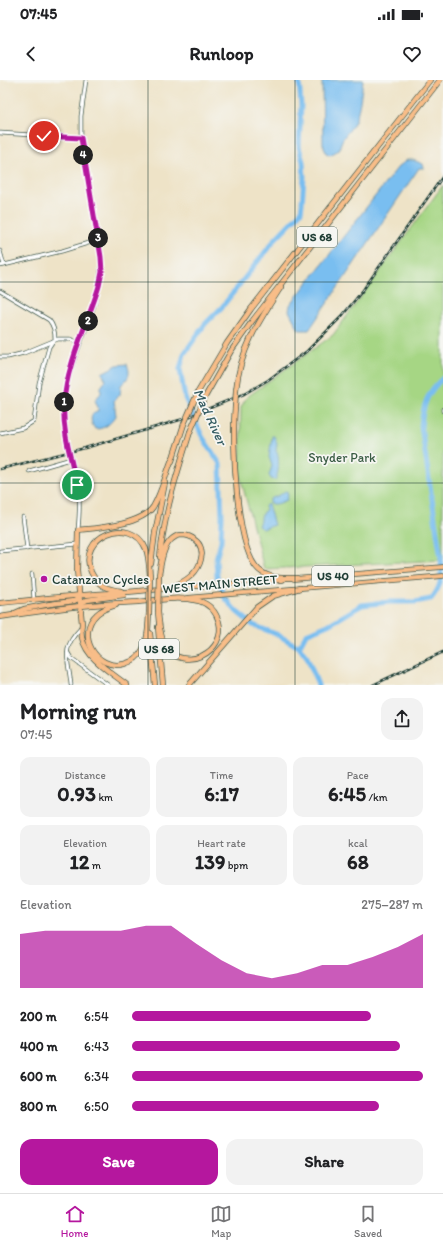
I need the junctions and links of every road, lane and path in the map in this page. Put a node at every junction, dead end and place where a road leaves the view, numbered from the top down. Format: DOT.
graph roads {
  1 [pos="86,80"];
  2 [pos="430,80"];
  3 [pos="439,82"];
  4 [pos="0,133"];
  5 [pos="81,138"];
  6 [pos="98,240"];
  7 [pos="0,252"];
  8 [pos="298,262"];
  9 [pos="4,265"];
  10 [pos="0,266"];
  11 [pos="0,291"];
  12 [pos="54,340"];
  13 [pos="80,342"];
  14 [pos="0,357"];
  15 [pos="0,433"];
  16 [pos="71,459"];
  17 [pos="172,459"];
  18 [pos="29,471"];
  19 [pos="23,517"];
  20 [pos="78,530"];
  21 [pos="78,544"];
  22 [pos="27,549"];
  23 [pos="0,551"];
  24 [pos="443,567"];
  25 [pos="32,574"];
  26 [pos="159,575"];
  27 [pos="150,576"];
  28 [pos="443,576"];
  29 [pos="297,578"];
  30 [pos="168,588"];
  31 [pos="300,588"];
  32 [pos="142,591"];
  33 [pos="124,592"];
  34 [pos="79,595"];
  35 [pos="177,599"];
  36 [pos="34,600"];
  37 [pos="0,603"];
  38 [pos="123,603"];
  39 [pos="80,606"];
  40 [pos="158,612"];
  41 [pos="149,613"];
  42 [pos="0,617"];
  43 [pos="80,629"];
  44 [pos="67,651"];
  45 [pos="71,685"];
  46 [pos="108,685"];
  47 [pos="127,685"];
  48 [pos="155,685"];
  49 [pos="163,685"];
  50 [pos="189,685"];
  1 -- 5 [label="street"];
  2 -- 17 [label="highway, US 68, bridge"];
  3 -- 8 [label="highway, US 68"];
  4 -- 5 [label="street"];
  5 -- 6 [label="street"];
  6 -- 9 [label="street"];
  6 -- 13 [label="street"];
  7 -- 9 [label="street"];
  8 -- 26 [label="highway, US 68, bridge"];
  8 -- 29 [label="highway, bridge"];
  9 -- 10 [label="street"];
  11 -- 12 [label="street"];
  12 -- 13 [label="street"];
  12 -- 14 [label="street"];
  12 -- 15 [label="street"];
  13 -- 16 [label="street"];
  16 -- 18 [label="street"];
  16 -- 20 [label="street"];
  17 -- 20 [label="highway"];
  17 -- 27 [label="highway, US 68"];
  19 -- 22 [label="street"];
  20 -- 21 [label="highway"];
  21 -- 22 [label="street"];
  21 -- 34 [label="highway"];
  22 -- 23 [label="street"];
  24 -- 29 [label="main road, WEST MAIN STREET / US 40"];
  25 -- 36 [label="street"];
  26 -- 30 [label="highway"];
  26 -- 40 [label="highway, US 68, bridge"];
  27 -- 33 [label="highway"];
  27 -- 41 [label="highway, US 68, bridge"];
  28 -- 31 [label="main road, WEST MAIN STREET / US 40"];
  29 -- 30 [label="main road, WEST MAIN STREET / US 40"];
  30 -- 32 [label="highway, WEST MAIN STREET / US 40"];
  31 -- 35 [label="main road, WEST MAIN STREET / US 40"];
  31 -- 50 [label="highway"];
  32 -- 33 [label="highway, WEST MAIN STREET / US 40"];
  32 -- 39 [label="highway"];
  33 -- 34 [label="highway, WEST MAIN STREET / US 40"];
  34 -- 36 [label="highway, WEST MAIN STREET / US 40"];
  34 -- 39 [label="highway"];
  34 -- 42 [label="highway"];
  35 -- 38 [label="highway, WEST MAIN STREET / US 40"];
  35 -- 40 [label="highway"];
  36 -- 37 [label="highway, WEST MAIN STREET / US 40"];
  38 -- 39 [label="highway, WEST MAIN STREET / US 40"];
  38 -- 41 [label="highway"];
  39 -- 42 [label="highway, WEST MAIN STREET / US 40"];
  39 -- 43 [label="highway"];
  40 -- 49 [label="highway, US 68"];
  41 -- 48 [label="highway, US 68"];
  43 -- 44 [label="street"];
  43 -- 47 [label="highway"];
  44 -- 45 [label="street"];
  44 -- 46 [label="street"];
}
